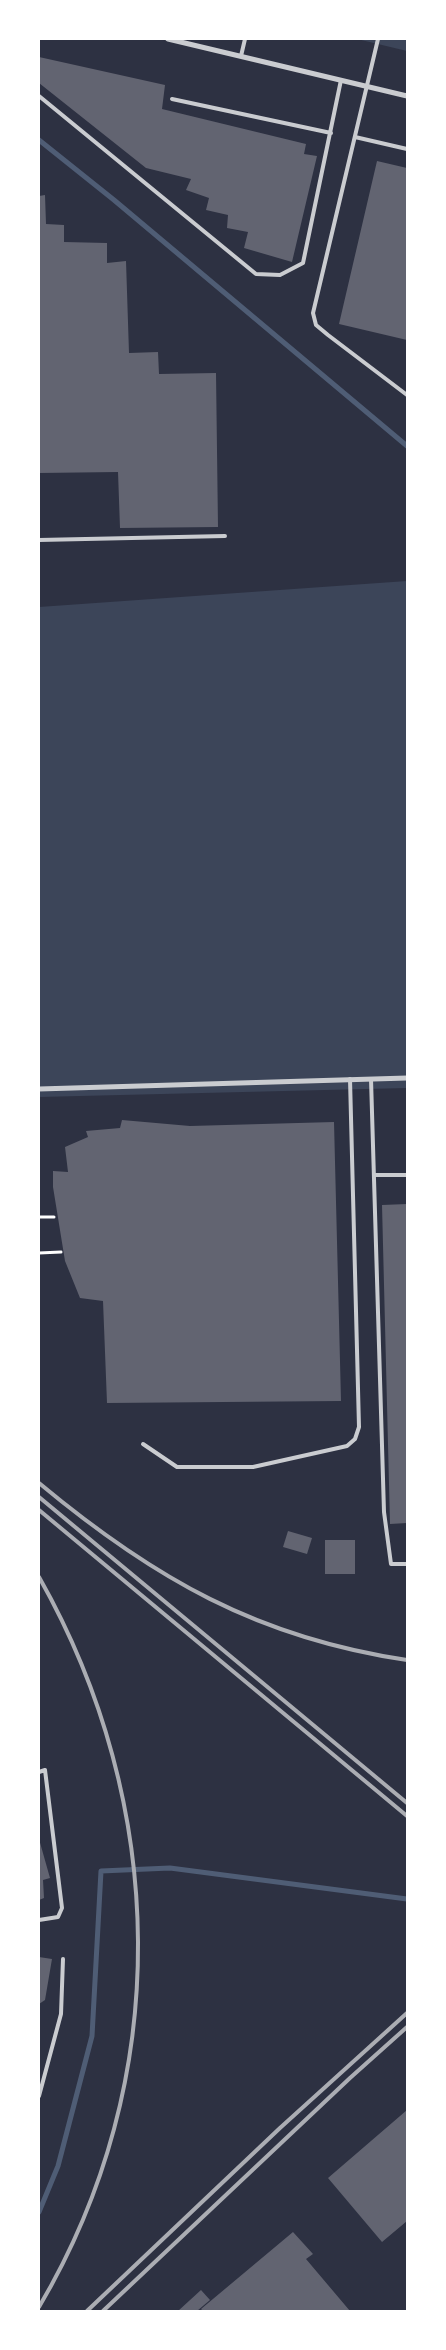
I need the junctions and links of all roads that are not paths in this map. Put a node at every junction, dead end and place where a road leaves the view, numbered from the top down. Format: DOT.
graph roads {
  1 [pos="168,39"];
  2 [pos="245,39"];
  3 [pos="378,39"];
  4 [pos="241,56"];
  5 [pos="341,80"];
  6 [pos="367,86"];
  7 [pos="39,96"];
  8 [pos="407,96"];
  9 [pos="172,99"];
  10 [pos="330,133"];
  11 [pos="355,137"];
  12 [pos="407,149"];
  13 [pos="407,394"];
  14 [pos="225,536"];
  15 [pos="39,540"];
  16 [pos="407,1078"];
  17 [pos="350,1079"];
  18 [pos="371,1079"];
  19 [pos="39,1089"];
  20 [pos="407,1175"];
  21 [pos="374,1176"];
  22 [pos="143,1444"];
  23 [pos="407,1564"];
  24 [pos="39,1772"];
  25 [pos="39,1920"];
  26 [pos="63,1959"];
  27 [pos="39,2096"];
  1 -- 4 [label="street"];
  2 -- 4 [label="lane"];
  3 -- 6 [label="lane"];
  4 -- 5 [label="street"];
  5 -- 6 [label="street"];
  5 -- 10 [label="lane"];
  6 -- 8 [label="street"];
  6 -- 11 [label="lane"];
  7 -- 10 [label="lane"];
  9 -- 10 [label="lane"];
  11 -- 12 [label="lane"];
  11 -- 13 [label="lane"];
  14 -- 15 [label="lane"];
  16 -- 18 [label="street"];
  17 -- 18 [label="street"];
  17 -- 19 [label="street"];
  17 -- 22 [label="lane"];
  18 -- 21 [label="lane"];
  20 -- 21 [label="lane"];
  21 -- 23 [label="lane"];
  24 -- 25 [label="lane"];
  26 -- 27 [label="lane"];
}
